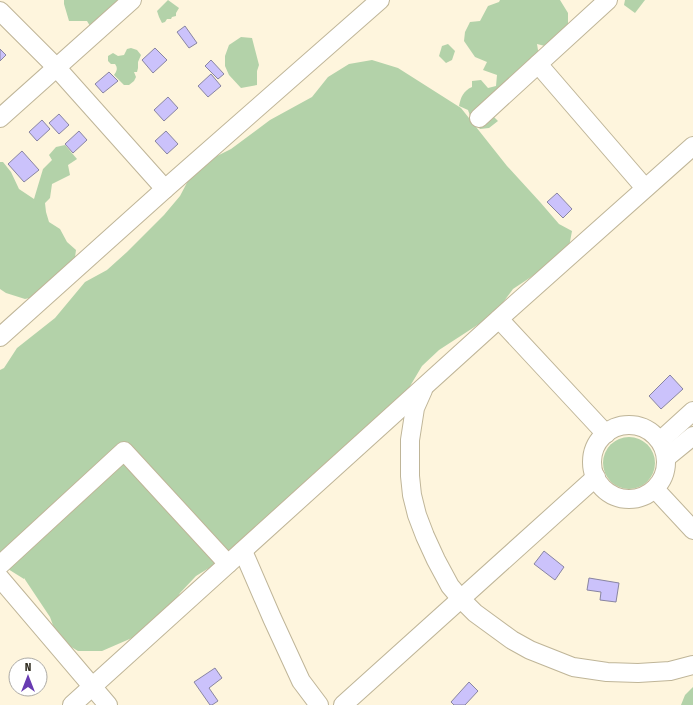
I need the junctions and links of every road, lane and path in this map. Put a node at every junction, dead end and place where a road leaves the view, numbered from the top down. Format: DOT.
graph roads {
  1 [pos="132,0"];
  2 [pos="380,0"];
  3 [pos="608,0"];
  4 [pos="0,10"];
  5 [pos="538,64"];
  6 [pos="56,67"];
  7 [pos="0,118"];
  8 [pos="479,118"];
  9 [pos="693,146"];
  10 [pos="646,188"];
  11 [pos="165,189"];
  12 [pos="499,319"];
  13 [pos="0,337"];
  14 [pos="424,387"];
  15 [pos="693,411"];
  16 [pos="606,434"];
  17 [pos="693,436"];
  18 [pos="660,441"];
  19 [pos="666,458"];
  20 [pos="596,477"];
  21 [pos="655,489"];
  22 [pos="693,530"];
  23 [pos="243,551"];
  24 [pos="228,564"];
  25 [pos="0,565"];
  26 [pos="0,578"];
  27 [pos="461,599"];
  28 [pos="693,665"];
  29 [pos="92,687"];
  30 [pos="72,705"];
  31 [pos="108,705"];
  32 [pos="319,705"];
  33 [pos="343,705"];
  1 -- 6 [label="street"];
  2 -- 11 [label="street"];
  3 -- 5 [label="street"];
  4 -- 6 [label="street"];
  5 -- 8 [label="street"];
  5 -- 10 [label="street"];
  6 -- 7 [label="street"];
  6 -- 11 [label="street"];
  9 -- 10 [label="street"];
  10 -- 12 [label="street"];
  11 -- 13 [label="street"];
  12 -- 14 [label="street"];
  12 -- 16 [label="street"];
  14 -- 23 [label="street"];
  14 -- 27 [label="street"];
  15 -- 18 [label="street"];
  16 -- 18 [label="street"];
  16 -- 20 [label="street"];
  17 -- 19 [label="street"];
  18 -- 19 [label="street"];
  19 -- 21 [label="street"];
  20 -- 21 [label="street"];
  20 -- 27 [label="street"];
  21 -- 22 [label="street"];
  23 -- 24 [label="street"];
  23 -- 32 [label="street"];
  24 -- 25 [label="street"];
  24 -- 29 [label="street"];
  26 -- 29 [label="street"];
  27 -- 28 [label="street"];
  27 -- 33 [label="street"];
  29 -- 30 [label="street"];
  29 -- 31 [label="street"];
}
